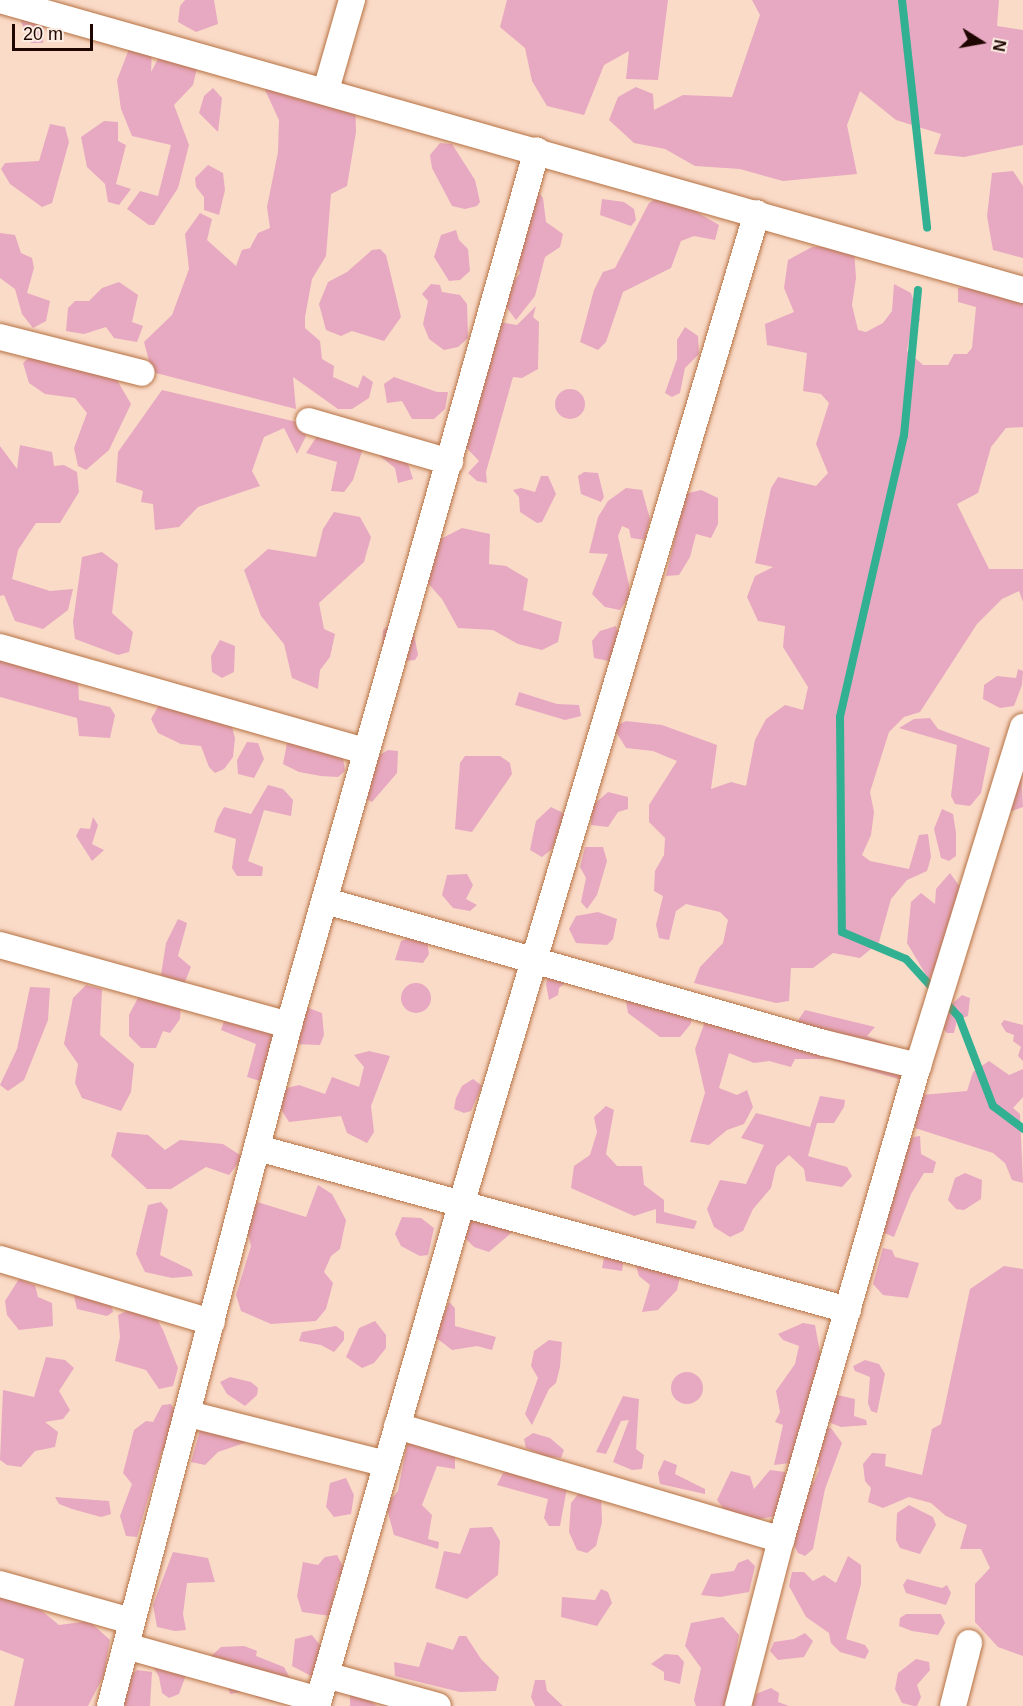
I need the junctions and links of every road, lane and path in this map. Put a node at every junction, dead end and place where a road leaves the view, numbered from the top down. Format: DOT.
graph roads {
  1 [pos="0,0"];
  2 [pos="352,0"];
  3 [pos="326,90"];
  4 [pos="537,150"];
  5 [pos="757,213"];
  6 [pos="1023,290"];
  7 [pos="0,337"];
  8 [pos="142,373"];
  9 [pos="309,422"];
  10 [pos="450,462"];
  11 [pos="0,647"];
  12 [pos="1023,727"];
  13 [pos="366,750"];
  14 [pos="326,901"];
  15 [pos="0,945"];
  16 [pos="534,962"];
  17 [pos="289,1025"];
  18 [pos="918,1066"];
  19 [pos="258,1148"];
  20 [pos="461,1205"];
  21 [pos="0,1259"];
  22 [pos="848,1310"];
  23 [pos="212,1322"];
  24 [pos="189,1414"];
  25 [pos="397,1426"];
  26 [pos="386,1464"];
  27 [pos="782,1540"];
  28 [pos="0,1584"];
  29 [pos="131,1621"];
  30 [pos="969,1643"];
  31 [pos="126,1646"];
  32 [pos="326,1675"];
  33 [pos="318,1703"];
  34 [pos="110,1706"];
  35 [pos="438,1706"];
  36 [pos="738,1706"];
  37 [pos="953,1706"];
  1 -- 3 [label="street"];
  2 -- 3 [label="street"];
  3 -- 4 [label="street"];
  4 -- 5 [label="street"];
  4 -- 10 [label="street"];
  5 -- 6 [label="street"];
  5 -- 16 [label="street"];
  7 -- 8 [label="street"];
  9 -- 10 [label="street"];
  10 -- 13 [label="street"];
  11 -- 13 [label="street"];
  12 -- 18 [label="street"];
  13 -- 14 [label="street"];
  14 -- 16 [label="street"];
  14 -- 17 [label="street"];
  15 -- 17 [label="street"];
  16 -- 18 [label="street"];
  16 -- 20 [label="street"];
  17 -- 19 [label="street"];
  18 -- 22 [label="street"];
  19 -- 20 [label="street"];
  19 -- 23 [label="street"];
  20 -- 22 [label="street"];
  20 -- 25 [label="street"];
  21 -- 23 [label="street"];
  22 -- 27 [label="street"];
  23 -- 24 [label="street"];
  24 -- 26 [label="street"];
  24 -- 29 [label="street"];
  25 -- 26 [label="street"];
  25 -- 27 [label="street"];
  26 -- 32 [label="street"];
  27 -- 36 [label="street"];
  28 -- 29 [label="street"];
  29 -- 31 [label="street"];
  30 -- 37 [label="street"];
  31 -- 33 [label="street"];
  31 -- 34 [label="street"];
  32 -- 33 [label="street"];
  32 -- 35 [label="street"];
}
